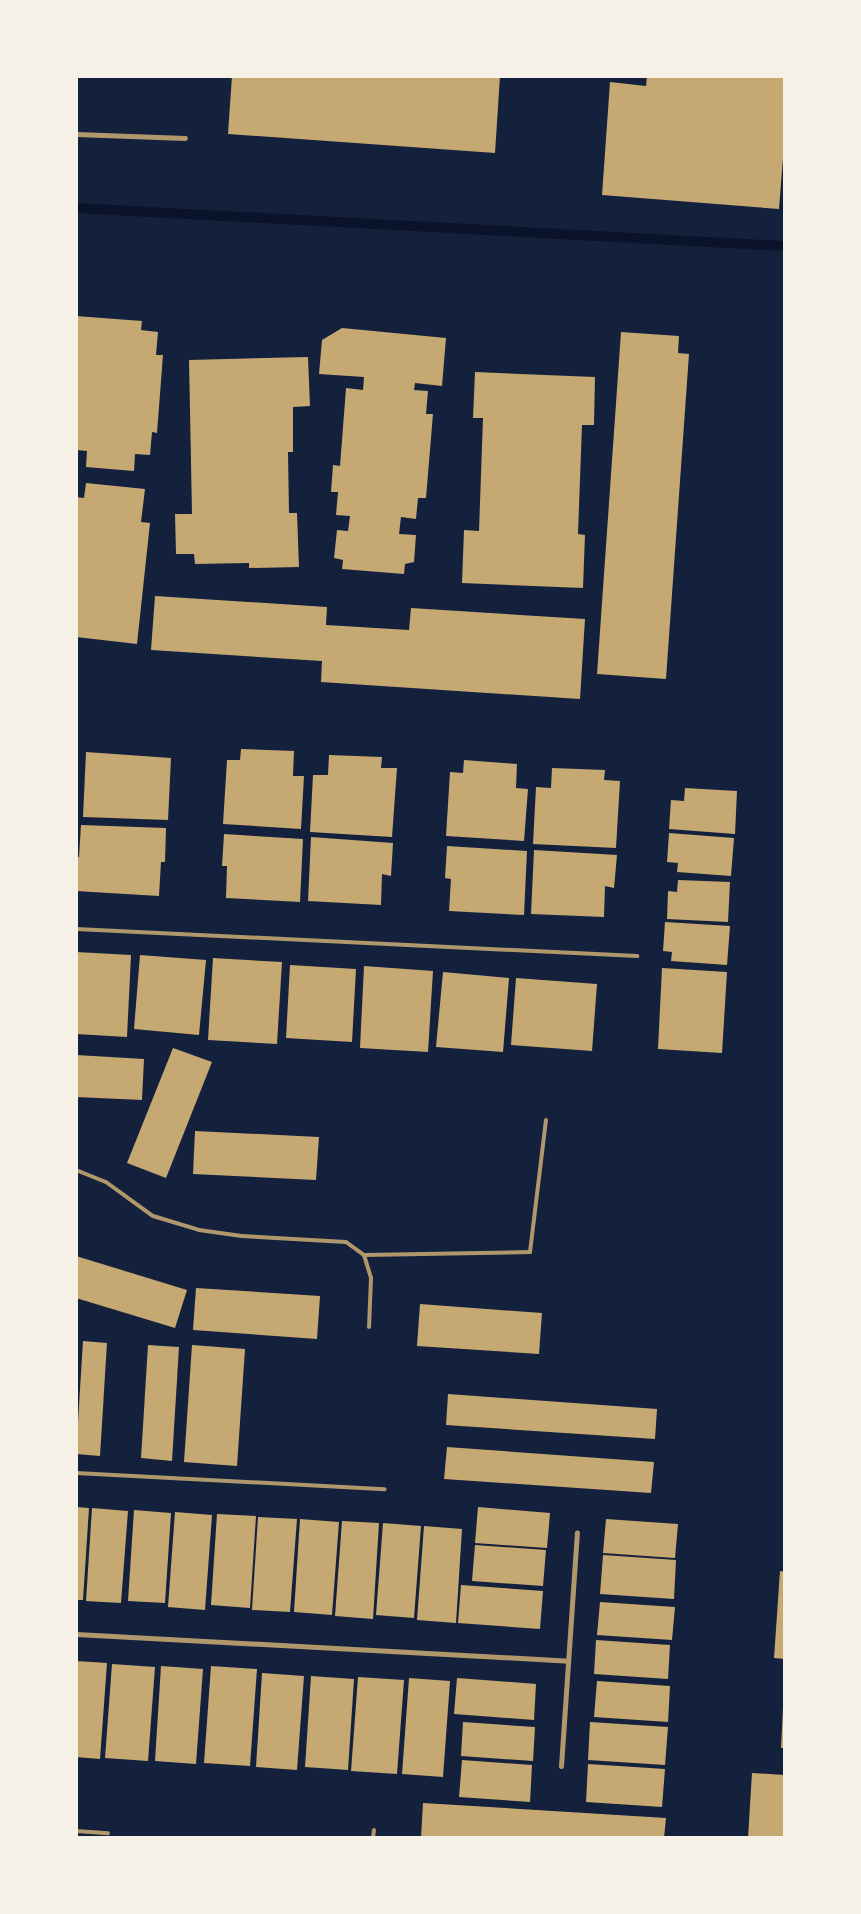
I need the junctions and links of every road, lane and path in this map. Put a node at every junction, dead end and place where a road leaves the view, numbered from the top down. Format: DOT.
graph roads {
  1 [pos="76,134"];
  2 [pos="185,138"];
  3 [pos="76,929"];
  4 [pos="637,956"];
  5 [pos="546,1120"];
  6 [pos="76,1170"];
  7 [pos="364,1255"];
  8 [pos="368,1327"];
  9 [pos="76,1473"];
  10 [pos="385,1488"];
  11 [pos="577,1533"];
  12 [pos="76,1634"];
  13 [pos="568,1661"];
  14 [pos="561,1766"];
  15 [pos="374,1830"];
  16 [pos="76,1831"];
  17 [pos="108,1833"];
  18 [pos="373,1838"];
  1 -- 2 [label="street"];
  3 -- 4 [label="lane"];
  5 -- 7 [label="lane"];
  6 -- 7 [label="lane"];
  7 -- 8 [label="lane"];
  9 -- 10 [label="lane"];
  11 -- 13 [label="street"];
  12 -- 13 [label="street"];
  13 -- 14 [label="street"];
  15 -- 18 [label="lane"];
  16 -- 17 [label="lane"];
}
